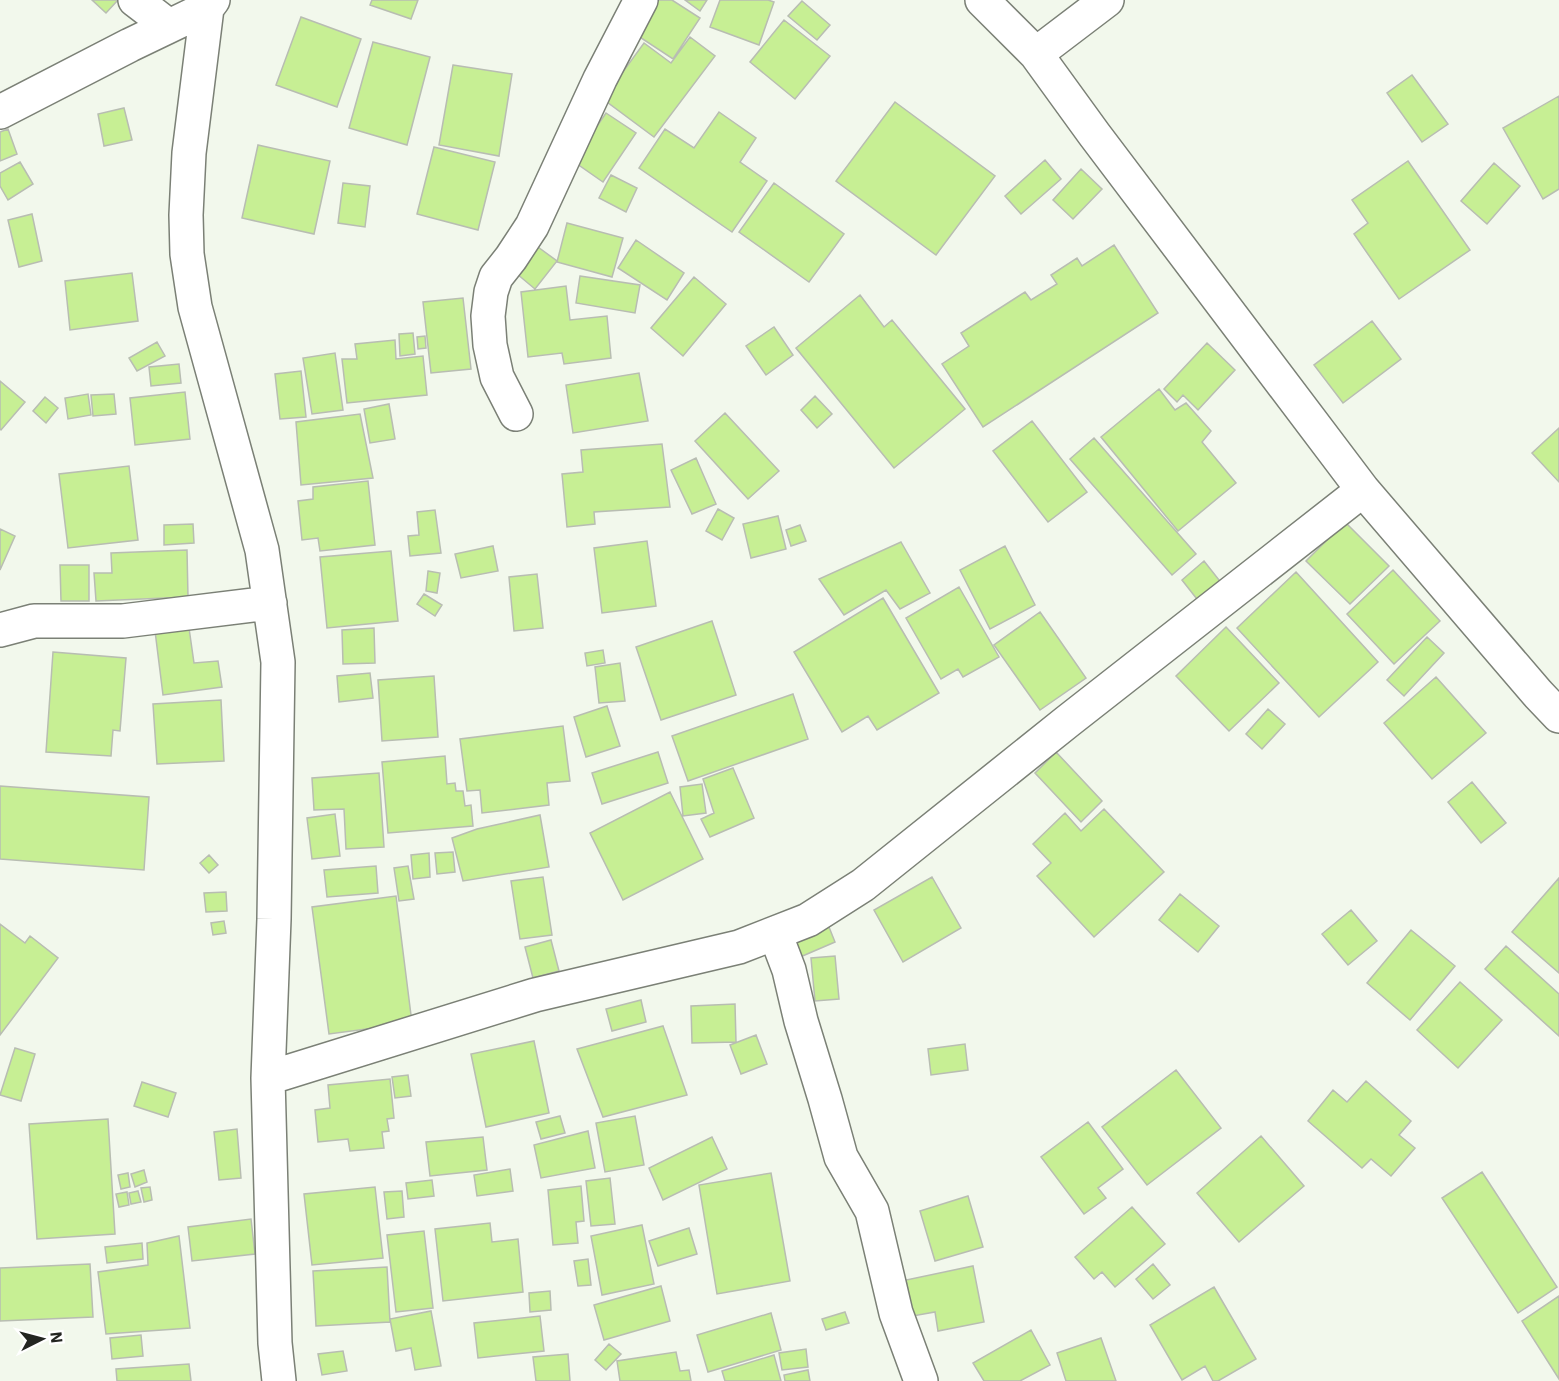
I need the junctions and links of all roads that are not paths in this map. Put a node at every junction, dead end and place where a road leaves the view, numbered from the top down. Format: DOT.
graph roads {
  1 [pos="135,0"];
  2 [pos="641,0"];
  3 [pos="982,0"];
  4 [pos="1107,0"];
  5 [pos="210,4"];
  6 [pos="169,26"];
  7 [pos="1036,54"];
  8 [pos="0,112"];
  9 [pos="516,414"];
  10 [pos="1363,490"];
  11 [pos="270,603"];
  12 [pos="0,630"];
  13 [pos="1559,716"];
  14 [pos="775,933"];
  15 [pos="268,1078"];
  16 [pos="279,1381"];
  17 [pos="921,1381"];
  1 -- 6 [label="street"];
  2 -- 9 [label="street"];
  3 -- 7 [label="street"];
  4 -- 7 [label="street"];
  5 -- 6 [label="street"];
  5 -- 11 [label="street"];
  6 -- 8 [label="street"];
  7 -- 10 [label="street"];
  10 -- 13 [label="street"];
  10 -- 14 [label="street"];
  11 -- 12 [label="street"];
  11 -- 15 [label="street"];
  14 -- 15 [label="street"];
  14 -- 17 [label="street"];
  15 -- 16 [label="street"];
}
